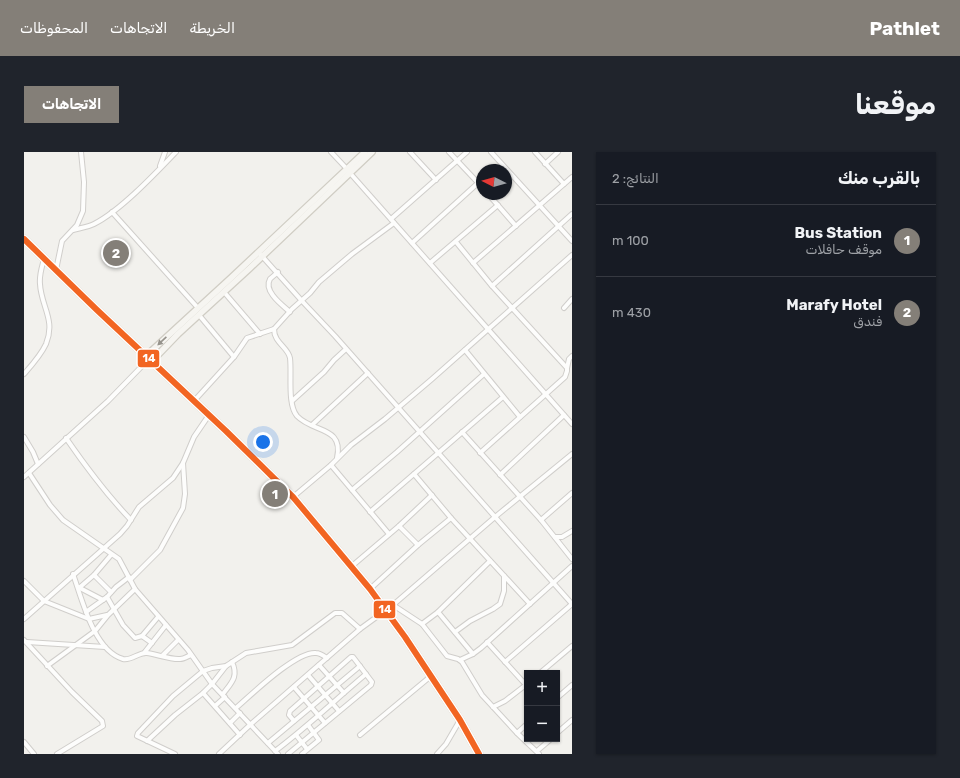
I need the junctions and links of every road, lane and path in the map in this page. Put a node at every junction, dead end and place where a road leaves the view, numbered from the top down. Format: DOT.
graph roads {
  1 [pos="81,152"];
  2 [pos="165,152"];
  3 [pos="176,152"];
  4 [pos="331,152"];
  5 [pos="365,152"];
  6 [pos="372,152"];
  7 [pos="410,152"];
  8 [pos="449,152"];
  9 [pos="467,152"];
  10 [pos="491,152"];
  11 [pos="535,152"];
  12 [pos="558,152"];
  13 [pos="457,160"];
  14 [pos="545,164"];
  15 [pos="159,169"];
  16 [pos="348,171"];
  17 [pos="572,178"];
  18 [pos="436,180"];
  19 [pos="476,181"];
  20 [pos="564,184"];
  21 [pos="476,185"];
  22 [pos="493,200"];
  23 [pos="498,205"];
  24 [pos="540,205"];
  25 [pos="112,212"];
  26 [pos="572,214"];
  27 [pos="393,221"];
  28 [pos="516,226"];
  29 [pos="559,226"];
  30 [pos="73,230"];
  31 [pos="24,239"];
  32 [pos="572,240"];
  33 [pos="456,242"];
  34 [pos="412,243"];
  35 [pos="261,254"];
  36 [pos="572,255"];
  37 [pos="44,259"];
  38 [pos="430,263"];
  39 [pos="473,263"];
  40 [pos="56,270"];
  41 [pos="278,272"];
  42 [pos="492,286"];
  43 [pos="224,292"];
  44 [pos="572,299"];
  45 [pos="302,301"];
  46 [pos="198,308"];
  47 [pos="564,308"];
  48 [pos="513,309"];
  49 [pos="290,312"];
  50 [pos="199,315"];
  51 [pos="274,330"];
  52 [pos="488,330"];
  53 [pos="260,334"];
  54 [pos="346,349"];
  55 [pos="465,350"];
  56 [pos="572,356"];
  57 [pos="234,357"];
  58 [pos="149,358"];
  59 [pos="567,368"];
  60 [pos="368,373"];
  61 [pos="24,374"];
  62 [pos="484,374"];
  63 [pos="546,395"];
  64 [pos="503,397"];
  65 [pos="194,401"];
  66 [pos="292,401"];
  67 [pos="399,408"];
  68 [pos="209,415"];
  69 [pos="564,415"];
  70 [pos="520,417"];
  71 [pos="572,424"];
  72 [pos="312,425"];
  73 [pos="419,431"];
  74 [pos="462,432"];
  75 [pos="24,437"];
  76 [pos="66,438"];
  77 [pos="438,453"];
  78 [pos="480,453"];
  79 [pos="572,454"];
  80 [pos="337,458"];
  81 [pos="38,464"];
  82 [pos="183,464"];
  83 [pos="331,465"];
  84 [pos="29,472"];
  85 [pos="414,474"];
  86 [pos="500,475"];
  87 [pos="24,477"];
  88 [pos="352,490"];
  89 [pos="572,493"];
  90 [pos="432,495"];
  91 [pos="293,497"];
  92 [pos="520,498"];
  93 [pos="370,512"];
  94 [pos="495,517"];
  95 [pos="451,518"];
  96 [pos="131,520"];
  97 [pos="541,520"];
  98 [pos="399,526"];
  99 [pos="572,531"];
  100 [pos="389,534"];
  101 [pos="555,537"];
  102 [pos="470,539"];
  103 [pos="418,545"];
  104 [pos="103,549"];
  105 [pos="111,555"];
  106 [pos="572,559"];
  107 [pos="490,561"];
  108 [pos="352,566"];
  109 [pos="572,566"];
  110 [pos="73,574"];
  111 [pos="94,574"];
  112 [pos="504,576"];
  113 [pos="129,579"];
  114 [pos="24,581"];
  115 [pos="553,582"];
  116 [pos="78,587"];
  117 [pos="135,588"];
  118 [pos="370,589"];
  119 [pos="112,592"];
  120 [pos="105,598"];
  121 [pos="44,601"];
  122 [pos="530,604"];
  123 [pos="572,604"];
  124 [pos="393,605"];
  125 [pos="114,609"];
  126 [pos="386,610"];
  127 [pos="86,612"];
  128 [pos="438,612"];
  129 [pos="108,614"];
  130 [pos="158,617"];
  131 [pos="24,619"];
  132 [pos="89,619"];
  133 [pos="422,624"];
  134 [pos="166,625"];
  135 [pos="360,629"];
  136 [pos="95,631"];
  137 [pos="455,632"];
  138 [pos="142,636"];
  139 [pos="178,640"];
  140 [pos="26,641"];
  141 [pos="488,642"];
  142 [pos="152,643"];
  143 [pos="77,644"];
  144 [pos="572,646"];
  145 [pos="105,647"];
  146 [pos="567,650"];
  147 [pos="144,653"];
  148 [pos="473,654"];
  149 [pos="191,655"];
  150 [pos="572,655"];
  151 [pos="162,656"];
  152 [pos="327,658"];
  153 [pos="460,660"];
  154 [pos="232,662"];
  155 [pos="505,662"];
  156 [pos="319,665"];
  157 [pos="47,666"];
  158 [pos="226,666"];
  159 [pos="360,666"];
  160 [pos="544,670"];
  161 [pos="203,671"];
  162 [pos="366,674"];
  163 [pos="308,675"];
  164 [pos="329,676"];
  165 [pos="431,676"];
  166 [pos="524,681"];
  167 [pos="212,684"];
  168 [pos="337,685"];
  169 [pos="572,685"];
  170 [pos="318,686"];
  171 [pos="524,686"];
  172 [pos="294,687"];
  173 [pos="203,693"];
  174 [pos="344,693"];
  175 [pos="325,695"];
  176 [pos="560,695"];
  177 [pos="224,696"];
  178 [pos="304,698"];
  179 [pos="332,702"];
  180 [pos="215,706"];
  181 [pos="312,706"];
  182 [pos="493,707"];
  183 [pos="236,708"];
  184 [pos="340,711"];
  185 [pos="240,713"];
  186 [pos="319,715"];
  187 [pos="460,720"];
  188 [pos="572,720"];
  189 [pos="294,721"];
  190 [pos="230,723"];
  191 [pos="325,723"];
  192 [pos="251,724"];
  193 [pos="308,725"];
  194 [pos="524,727"];
  195 [pos="560,730"];
  196 [pos="314,732"];
  197 [pos="517,733"];
  198 [pos="240,735"];
  199 [pos="296,735"];
  200 [pos="360,735"];
  201 [pos="148,741"];
  202 [pos="24,742"];
  203 [pos="302,742"];
  204 [pos="548,742"];
  205 [pos="268,743"];
  206 [pos="307,750"];
  207 [pos="276,752"];
  208 [pos="538,753"];
  209 [pos="34,754"];
  210 [pos="57,754"];
  211 [pos="175,754"];
  212 [pos="219,754"];
  213 [pos="288,754"];
  214 [pos="302,754"];
  215 [pos="437,754"];
  216 [pos="479,754"];
  1 -- 30 [label="street"];
  2 -- 15 [label="street"];
  3 -- 15 [label="street"];
  4 -- 16 [label="street"];
  5 -- 16 [label="main road"];
  6 -- 16 [label="main road"];
  7 -- 18 [label="street"];
  8 -- 13 [label="street"];
  9 -- 13 [label="street"];
  10 -- 24 [label="street"];
  11 -- 14 [label="street"];
  12 -- 14 [label="street"];
  13 -- 18 [label="street"];
  13 -- 19 [label="street"];
  14 -- 20 [label="street"];
  15 -- 25 [label="street"];
  16 -- 27 [label="street"];
  16 -- 35 [label="main road"];
  17 -- 20 [label="street"];
  18 -- 27 [label="street"];
  20 -- 24 [label="street"];
  21 -- 34 [label="street"];
  22 -- 23 [label="street"];
  23 -- 28 [label="street"];
  23 -- 33 [label="street"];
  24 -- 28 [label="street"];
  24 -- 29 [label="street"];
  25 -- 30 [label="street"];
  25 -- 46 [label="street"];
  26 -- 29 [label="street"];
  27 -- 34 [label="street"];
  27 -- 45 [label="street"];
  28 -- 39 [label="street"];
  29 -- 32 [label="street"];
  29 -- 42 [label="street"];
  30 -- 40 [label="street"];
  31 -- 37 [label="highway"];
  33 -- 38 [label="street"];
  33 -- 39 [label="street"];
  34 -- 38 [label="street"];
  35 -- 41 [label="street"];
  35 -- 43 [label="main road"];
  35 -- 46 [label="main road"];
  36 -- 48 [label="street"];
  37 -- 40 [label="highway"];
  37 -- 61 [label="street"];
  38 -- 52 [label="street"];
  39 -- 42 [label="street"];
  40 -- 58 [label="highway"];
  41 -- 45 [label="street"];
  41 -- 49 [label="street"];
  42 -- 48 [label="street"];
  43 -- 50 [label="main road"];
  43 -- 53 [label="street"];
  44 -- 47 [label="street"];
  45 -- 49 [label="street"];
  45 -- 54 [label="street"];
  46 -- 58 [label="main road, one-way"];
  48 -- 52 [label="street"];
  48 -- 59 [label="street"];
  49 -- 51 [label="street"];
  50 -- 57 [label="street"];
  50 -- 58 [label="main road"];
  51 -- 53 [label="street"];
  51 -- 66 [label="street"];
  52 -- 55 [label="street"];
  52 -- 63 [label="street"];
  53 -- 57 [label="street"];
  54 -- 60 [label="street"];
  54 -- 66 [label="street"];
  55 -- 62 [label="street"];
  55 -- 67 [label="street"];
  56 -- 59 [label="street"];
  57 -- 65 [label="street"];
  58 -- 65 [label="highway"];
  58 -- 76 [label="street"];
  59 -- 63 [label="street"];
  60 -- 67 [label="street"];
  60 -- 72 [label="street"];
  62 -- 64 [label="street"];
  62 -- 73 [label="street"];
  63 -- 69 [label="street"];
  63 -- 70 [label="street"];
  64 -- 70 [label="street"];
  64 -- 74 [label="street"];
  65 -- 68 [label="highway"];
  66 -- 72 [label="street"];
  67 -- 73 [label="street"];
  67 -- 80 [label="street"];
  68 -- 82 [label="street"];
  68 -- 91 [label="highway"];
  69 -- 71 [label="street"];
  69 -- 86 [label="street"];
  70 -- 78 [label="street"];
  72 -- 80 [label="street"];
  73 -- 77 [label="street"];
  73 -- 88 [label="street"];
  74 -- 77 [label="street"];
  74 -- 78 [label="street"];
  75 -- 81 [label="street"];
  76 -- 81 [label="street"];
  76 -- 96 [label="street"];
  77 -- 85 [label="street"];
  77 -- 94 [label="street"];
  78 -- 86 [label="street"];
  79 -- 92 [label="street"];
  80 -- 83 [label="street"];
  81 -- 84 [label="street"];
  82 -- 96 [label="street"];
  82 -- 113 [label="street"];
  83 -- 88 [label="street"];
  83 -- 91 [label="street"];
  84 -- 87 [label="street"];
  84 -- 104 [label="street"];
  85 -- 90 [label="street"];
  85 -- 93 [label="street"];
  86 -- 92 [label="street"];
  88 -- 93 [label="street"];
  89 -- 97 [label="street"];
  90 -- 95 [label="street"];
  90 -- 98 [label="street"];
  91 -- 108 [label="highway"];
  92 -- 94 [label="street"];
  92 -- 97 [label="street"];
  93 -- 100 [label="street"];
  94 -- 102 [label="street"];
  94 -- 115 [label="street"];
  95 -- 102 [label="street"];
  95 -- 103 [label="street"];
  96 -- 104 [label="street"];
  97 -- 101 [label="street"];
  98 -- 100 [label="street"];
  98 -- 103 [label="street"];
  99 -- 101 [label="street"];
  100 -- 108 [label="street"];
  101 -- 106 [label="street"];
  102 -- 107 [label="street"];
  102 -- 124 [label="street"];
  103 -- 118 [label="street"];
  104 -- 105 [label="street"];
  104 -- 110 [label="street"];
  105 -- 111 [label="street"];
  105 -- 113 [label="street"];
  107 -- 112 [label="street"];
  107 -- 128 [label="street"];
  108 -- 118 [label="highway"];
  109 -- 115 [label="street"];
  110 -- 116 [label="street"];
  110 -- 121 [label="street"];
  111 -- 116 [label="street"];
  111 -- 119 [label="street"];
  112 -- 122 [label="street"];
  112 -- 137 [label="street"];
  113 -- 117 [label="street"];
  113 -- 119 [label="street"];
  114 -- 121 [label="street"];
  115 -- 122 [label="street"];
  115 -- 123 [label="street"];
  116 -- 120 [label="street"];
  116 -- 127 [label="street"];
  117 -- 125 [label="street"];
  117 -- 130 [label="street"];
  118 -- 126 [label="highway"];
  119 -- 120 [label="street"];
  120 -- 125 [label="street"];
  120 -- 127 [label="street"];
  121 -- 131 [label="street"];
  121 -- 132 [label="street"];
  122 -- 141 [label="street"];
  123 -- 155 [label="street"];
  124 -- 126 [label="street"];
  124 -- 133 [label="street"];
  125 -- 129 [label="street"];
  125 -- 138 [label="street"];
  126 -- 135 [label="street"];
  126 -- 165 [label="highway"];
  127 -- 132 [label="street"];
  128 -- 133 [label="street"];
  128 -- 137 [label="street"];
  129 -- 132 [label="street"];
  129 -- 136 [label="street"];
  130 -- 134 [label="street"];
  130 -- 138 [label="street"];
  132 -- 136 [label="street"];
  133 -- 153 [label="street"];
  134 -- 139 [label="street"];
  134 -- 142 [label="street"];
  135 -- 152 [label="street"];
  135 -- 154 [label="street"];
  136 -- 143 [label="street"];
  136 -- 145 [label="street"];
  137 -- 148 [label="street"];
  138 -- 142 [label="street"];
  139 -- 149 [label="street"];
  139 -- 151 [label="street"];
  140 -- 143 [label="street"];
  140 -- 157 [label="street"];
  141 -- 148 [label="street"];
  141 -- 155 [label="street"];
  142 -- 147 [label="street"];
  143 -- 145 [label="street"];
  143 -- 157 [label="street"];
  144 -- 146 [label="street"];
  145 -- 147 [label="street"];
  146 -- 150 [label="street"];
  146 -- 160 [label="street"];
  147 -- 151 [label="street"];
  148 -- 153 [label="street"];
  149 -- 151 [label="street"];
  149 -- 161 [label="street"];
  152 -- 156 [label="street"];
  152 -- 183 [label="street"];
  153 -- 182 [label="street"];
  154 -- 158 [label="street"];
  154 -- 177 [label="street"];
  155 -- 166 [label="street"];
  156 -- 163 [label="street"];
  156 -- 164 [label="street"];
  157 -- 210 [label="street"];
  158 -- 161 [label="street"];
  158 -- 167 [label="street"];
  159 -- 162 [label="street"];
  159 -- 164 [label="street"];
  159 -- 168 [label="street"];
  161 -- 167 [label="street"];
  161 -- 201 [label="street"];
  162 -- 174 [label="street"];
  162 -- 184 [label="street"];
  163 -- 170 [label="street"];
  163 -- 172 [label="street"];
  164 -- 168 [label="street"];
  164 -- 170 [label="street"];
  165 -- 187 [label="highway"];
  165 -- 200 [label="street"];
  167 -- 173 [label="street"];
  167 -- 177 [label="street"];
  168 -- 174 [label="street"];
  168 -- 175 [label="street"];
  169 -- 176 [label="street"];
  170 -- 175 [label="street"];
  170 -- 178 [label="street"];
  171 -- 182 [label="street"];
  172 -- 178 [label="street"];
  172 -- 192 [label="street"];
  173 -- 180 [label="street"];
  173 -- 201 [label="street"];
  174 -- 179 [label="street"];
  175 -- 179 [label="street"];
  175 -- 181 [label="street"];
  177 -- 180 [label="street"];
  177 -- 183 [label="street"];
  178 -- 181 [label="street"];
  178 -- 189 [label="street"];
  179 -- 184 [label="street"];
  179 -- 186 [label="street"];
  180 -- 190 [label="street"];
  181 -- 186 [label="street"];
  181 -- 189 [label="street"];
  182 -- 197 [label="street"];
  183 -- 185 [label="street"];
  184 -- 191 [label="street"];
  185 -- 190 [label="street"];
  185 -- 192 [label="street"];
  186 -- 191 [label="street"];
  186 -- 193 [label="street"];
  187 -- 215 [label="street"];
  187 -- 216 [label="highway"];
  188 -- 195 [label="street"];
  189 -- 205 [label="street"];
  190 -- 198 [label="street"];
  191 -- 196 [label="street"];
  192 -- 198 [label="street"];
  192 -- 205 [label="street"];
  193 -- 196 [label="street"];
  193 -- 199 [label="street"];
  194 -- 197 [label="street"];
  196 -- 203 [label="street"];
  196 -- 206 [label="street"];
  197 -- 208 [label="street"];
  198 -- 212 [label="street"];
  199 -- 203 [label="street"];
  199 -- 207 [label="street"];
  201 -- 211 [label="street"];
  202 -- 209 [label="street"];
  203 -- 206 [label="street"];
  203 -- 213 [label="street"];
  204 -- 208 [label="street"];
  205 -- 207 [label="street"];
  206 -- 214 [label="street"];
}
